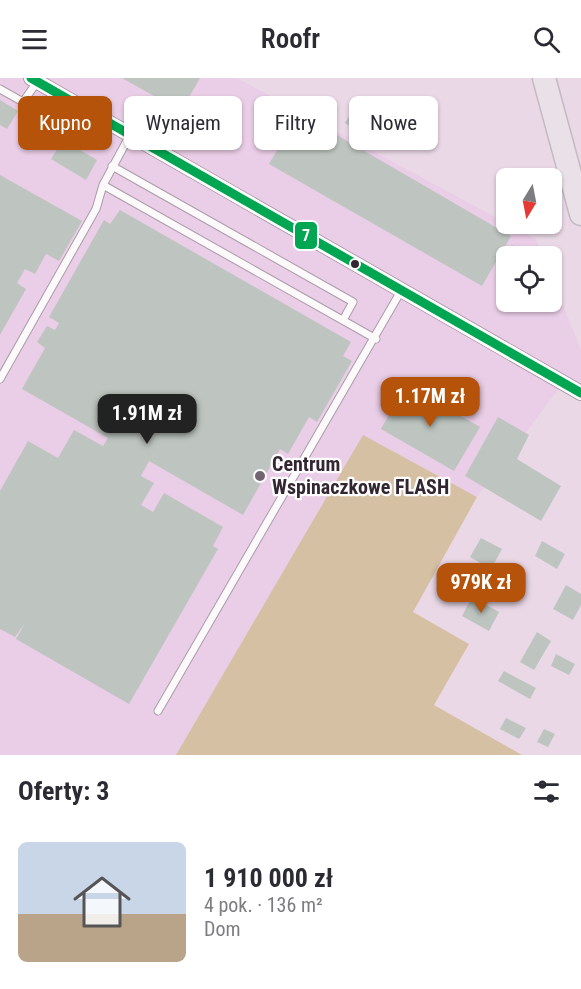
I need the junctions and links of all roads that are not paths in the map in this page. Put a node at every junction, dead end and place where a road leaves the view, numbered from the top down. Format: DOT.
graph roads {
  1 [pos="544,78"];
  2 [pos="34,80"];
  3 [pos="0,89"];
  4 [pos="124,132"];
  5 [pos="124,145"];
  6 [pos="156,150"];
  7 [pos="112,166"];
  8 [pos="103,184"];
  9 [pos="581,214"];
  10 [pos="401,291"];
  11 [pos="343,320"];
  12 [pos="376,339"];
  13 [pos="0,379"];
  14 [pos="581,393"];
  15 [pos="158,711"];
  1 -- 9 [label="main road"];
  2 -- 3 [label="lane"];
  2 -- 4 [label="street"];
  5 -- 7 [label="lane"];
  6 -- 10 [label="street"];
  7 -- 8 [label="lane"];
  7 -- 11 [label="lane"];
  8 -- 11 [label="lane"];
  8 -- 13 [label="lane"];
  10 -- 12 [label="lane"];
  10 -- 14 [label="street"];
  11 -- 12 [label="lane"];
  12 -- 15 [label="lane"];
}
